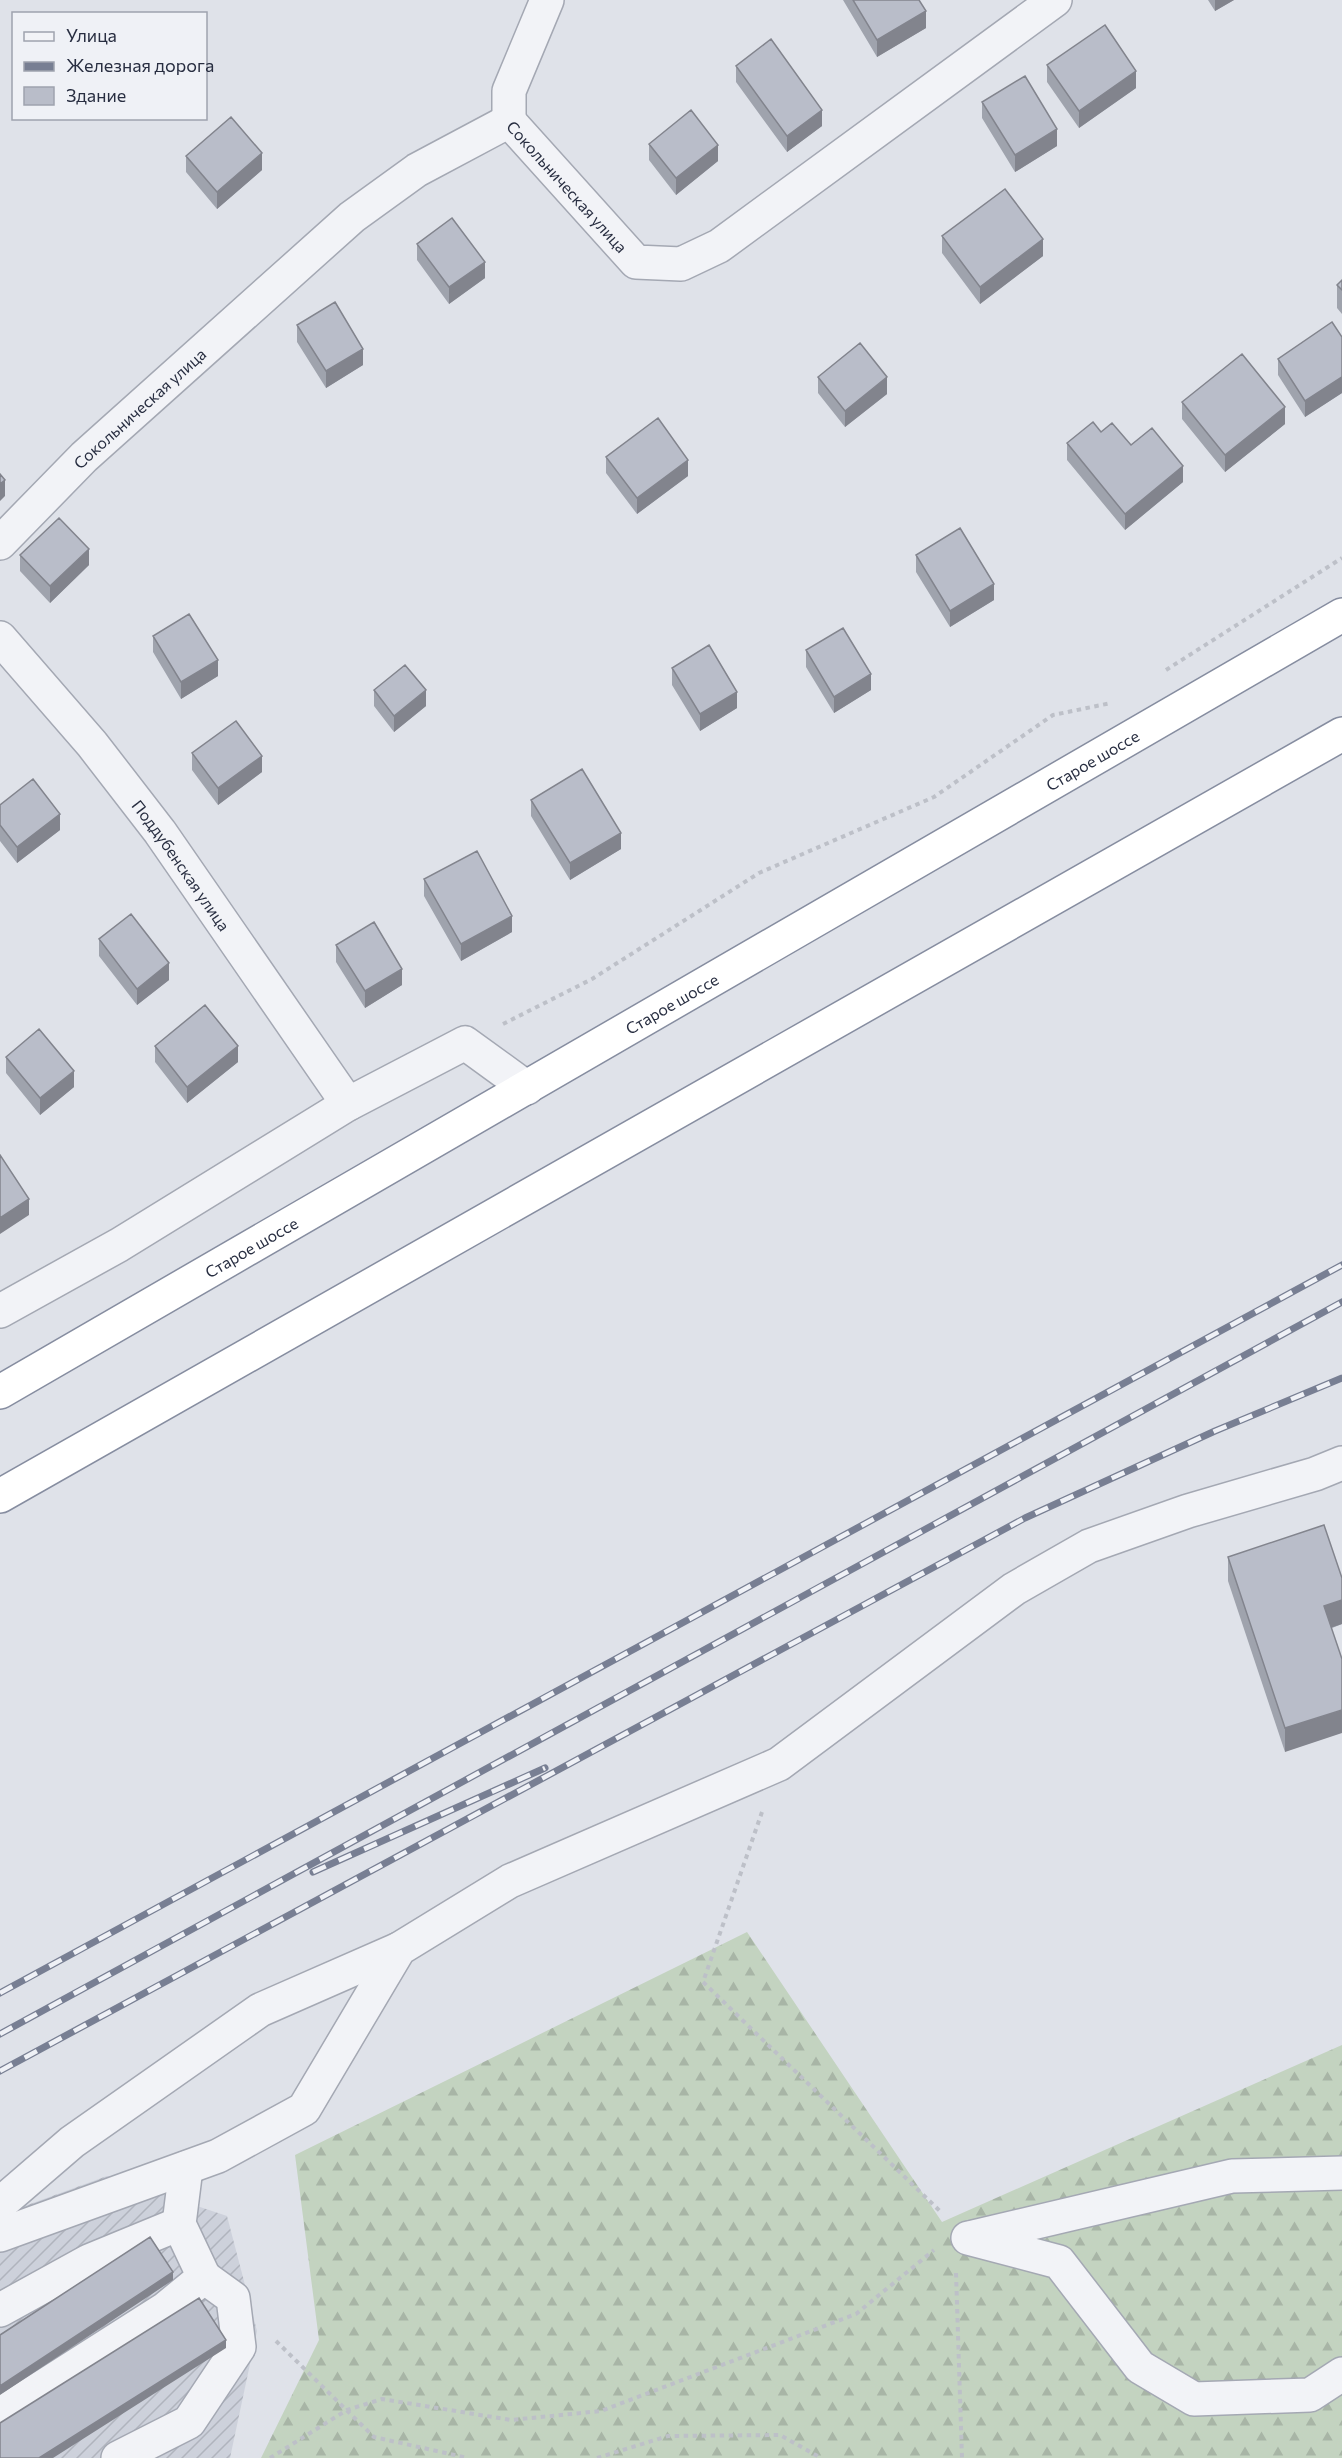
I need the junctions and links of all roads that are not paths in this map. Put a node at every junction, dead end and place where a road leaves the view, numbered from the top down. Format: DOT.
graph roads {
  1 [pos="547,0"];
  2 [pos="1055,0"];
  3 [pos="509,121"];
  4 [pos="0,543"];
  5 [pos="1342,615"];
  6 [pos="0,638"];
  7 [pos="1342,734"];
  8 [pos="527,1088"];
  9 [pos="348,1104"];
  10 [pos="0,1311"];
  11 [pos="0,1392"];
  12 [pos="1342,1463"];
  13 [pos="0,1496"];
  14 [pos="399,1949"];
  15 [pos="186,2168"];
  16 [pos="1342,2173"];
  17 [pos="0,2204"];
  18 [pos="179,2224"];
  19 [pos="0,2235"];
  20 [pos="204,2277"];
  21 [pos="0,2310"];
  22 [pos="1342,2374"];
  23 [pos="0,2414"];
  24 [pos="118,2458"];
  1 -- 3 [label="street"];
  2 -- 3 [label="street, Сокольническая улица"];
  3 -- 4 [label="street, Сокольническая улица"];
  5 -- 8 [label="highway, Старое шоссе"];
  6 -- 9 [label="street, Поддубенская улица"];
  7 -- 13 [label="highway"];
  8 -- 9 [label="street"];
  8 -- 11 [label="highway, Старое шоссе"];
  9 -- 10 [label="street"];
  12 -- 14 [label="street"];
  14 -- 15 [label="street"];
  14 -- 17 [label="street"];
  15 -- 18 [label="street"];
  15 -- 19 [label="street"];
  16 -- 22 [label="street"];
  18 -- 20 [label="street"];
  18 -- 21 [label="street"];
  20 -- 23 [label="street"];
  20 -- 24 [label="street"];
}
